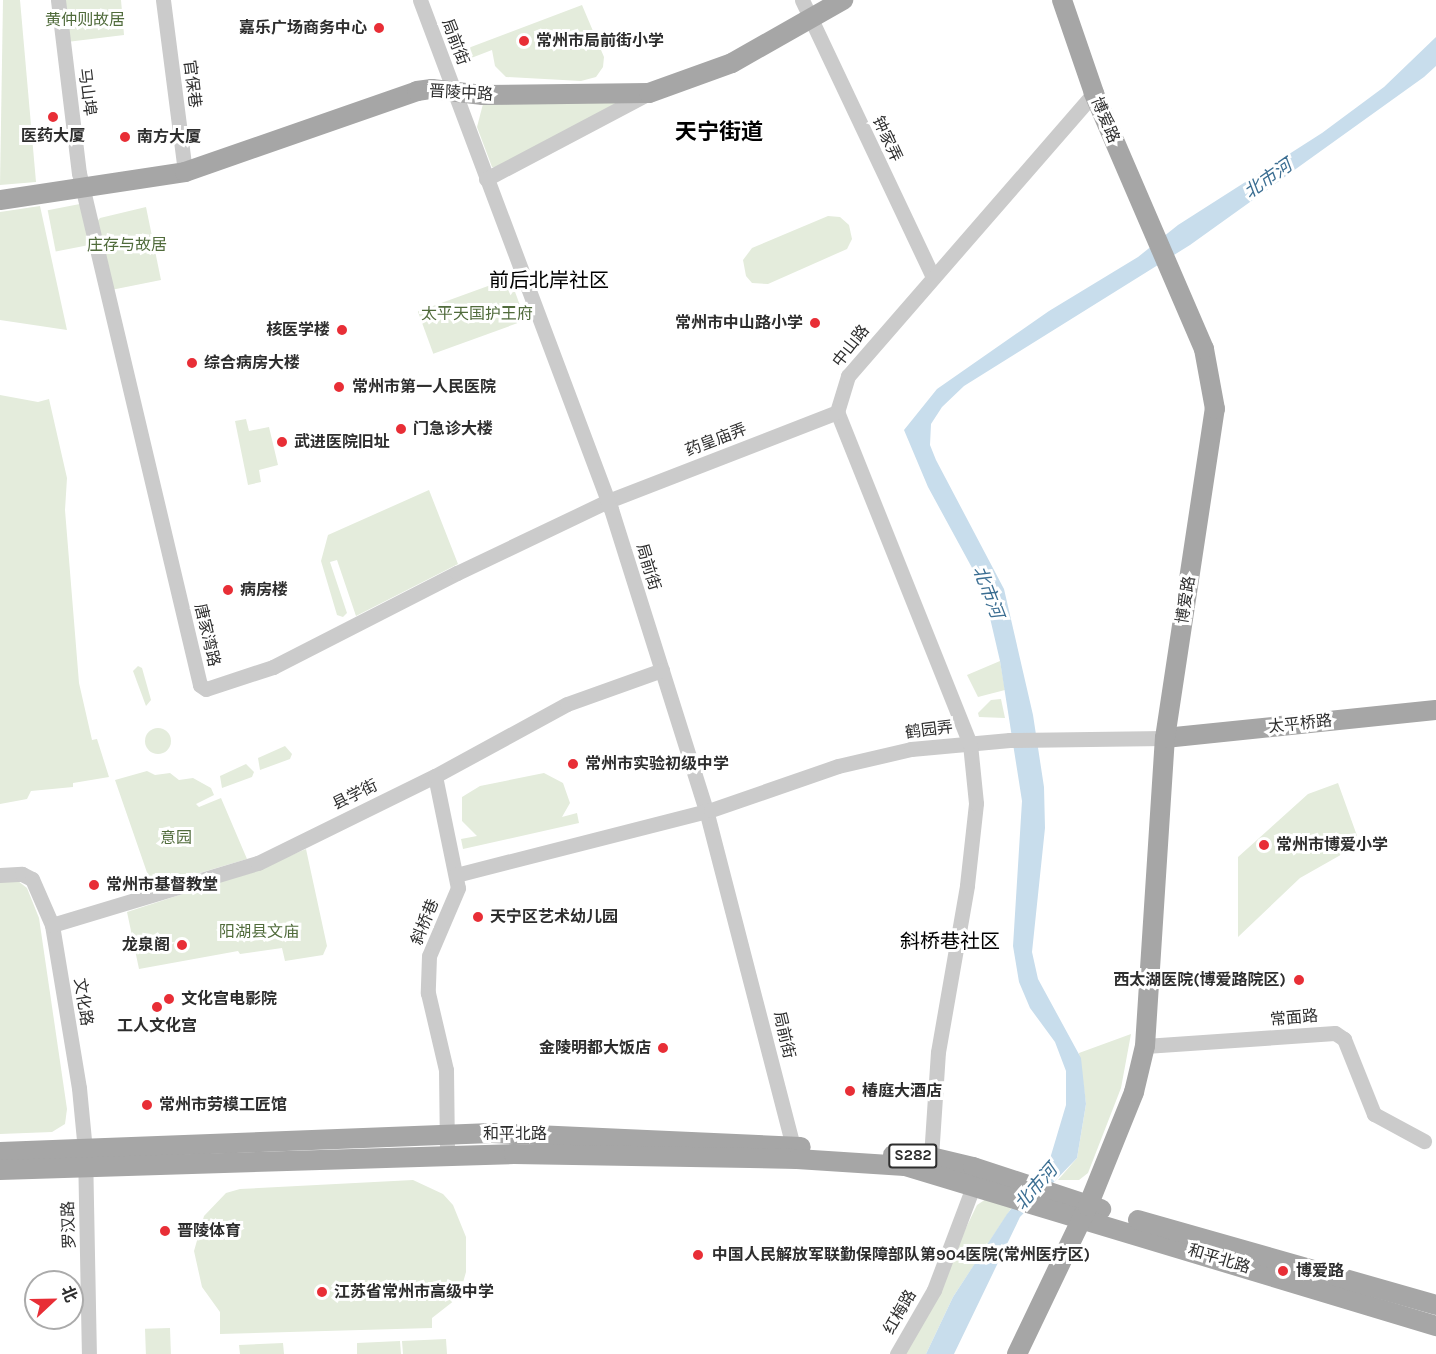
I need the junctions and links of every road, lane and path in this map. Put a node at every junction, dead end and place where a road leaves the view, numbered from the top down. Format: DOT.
graph roads {
  1 [pos="57,0"];
  2 [pos="163,0"];
  3 [pos="420,0"];
  4 [pos="802,0"];
  5 [pos="843,0"];
  6 [pos="1062,0"];
  7 [pos="810,19"];
  8 [pos="455,92"];
  9 [pos="649,93"];
  10 [pos="1094,93"];
  11 [pos="185,172"];
  12 [pos="486,179"];
  13 [pos="84,188"];
  14 [pos="0,200"];
  15 [pos="932,275"];
  16 [pos="837,412"];
  17 [pos="608,501"];
  18 [pos="662,670"];
  19 [pos="1436,701"];
  20 [pos="1436,710"];
  21 [pos="1166,734"];
  22 [pos="970,740"];
  23 [pos="435,776"];
  24 [pos="706,810"];
  25 [pos="0,875"];
  26 [pos="456,875"];
  27 [pos="52,925"];
  28 [pos="1145,1046"];
  29 [pos="447,1134"];
  30 [pos="1424,1141"];
  31 [pos="796,1151"];
  32 [pos="0,1152"];
  33 [pos="447,1155"];
  34 [pos="931,1157"];
  35 [pos="85,1159"];
  36 [pos="0,1170"];
  37 [pos="973,1187"];
  38 [pos="1019,1191"];
  39 [pos="1081,1210"];
  40 [pos="1436,1305"];
  41 [pos="1436,1326"];
  42 [pos="90,1354"];
  43 [pos="897,1354"];
  44 [pos="1007,1354"];
  45 [pos="1017,1354"];
  1 -- 13 [label="street, 马山埠"];
  2 -- 11 [label="street, 官保巷"];
  3 -- 8 [label="street, 局前街"];
  4 -- 7 [label="street, 钟家弄"];
  5 -- 7 [label="main road, 晋陵中路"];
  6 -- 10 [label="main road, 博爱路"];
  7 -- 9 [label="main road, 晋陵中路"];
  7 -- 15 [label="street, 钟家弄"];
  8 -- 9 [label="main road, 晋陵中路"];
  8 -- 11 [label="main road, 晋陵中路"];
  8 -- 12 [label="street, 局前街"];
  9 -- 12 [label="street"];
  10 -- 15 [label="street, 中山路"];
  10 -- 21 [label="main road, 博爱路"];
  11 -- 13 [label="main road, 晋陵中路"];
  12 -- 17 [label="street, 局前街"];
  13 -- 14 [label="main road, 晋陵中路"];
  13 -- 17 [label="street, 唐家湾路"];
  15 -- 16 [label="street, 中山路"];
  16 -- 17 [label="street, 药皇庙弄"];
  16 -- 22 [label="street"];
  17 -- 18 [label="street, 局前街"];
  18 -- 23 [label="street, 县学街"];
  18 -- 24 [label="street, 局前街"];
  19 -- 21 [label="main road"];
  20 -- 21 [label="main road, 太平桥路"];
  21 -- 22 [label="street, 鹤园弄"];
  21 -- 28 [label="main road, 博爱路"];
  22 -- 24 [label="street, 鹤园弄"];
  22 -- 34 [label="street"];
  23 -- 26 [label="street, 斜桥巷"];
  23 -- 27 [label="street, 县学街"];
  24 -- 26 [label="street, 鹤园弄"];
  24 -- 31 [label="street, 局前街"];
  25 -- 27 [label="street, 文化路"];
  26 -- 29 [label="street, 斜桥巷"];
  27 -- 35 [label="street, 文化路"];
  28 -- 30 [label="street, 常面路"];
  28 -- 39 [label="main road, 博爱路"];
  29 -- 31 [label="main road, 和平北路"];
  29 -- 33 [label="street, 斜桥巷"];
  29 -- 35 [label="main road, 和平北路"];
  31 -- 33 [label="main road, 和平北路"];
  31 -- 34 [label="main road, 和平北路 / S282"];
  31 -- 37 [label="main road, 和平北路"];
  32 -- 35 [label="main road, 和平北路"];
  33 -- 35 [label="main road, 和平北路"];
  34 -- 38 [label="main road, 和平北路 / S282"];
  35 -- 36 [label="main road, 和平北路"];
  35 -- 42 [label="street, 罗汉路"];
  37 -- 38 [label="main road, 和平北路"];
  37 -- 43 [label="street, 红梅路"];
  38 -- 39 [label="main road, 和平北路"];
  39 -- 40 [label="main road, 和平北路"];
  39 -- 41 [label="main road, 和平北路"];
  39 -- 44 [label="main road"];
  39 -- 45 [label="main road"];
}
